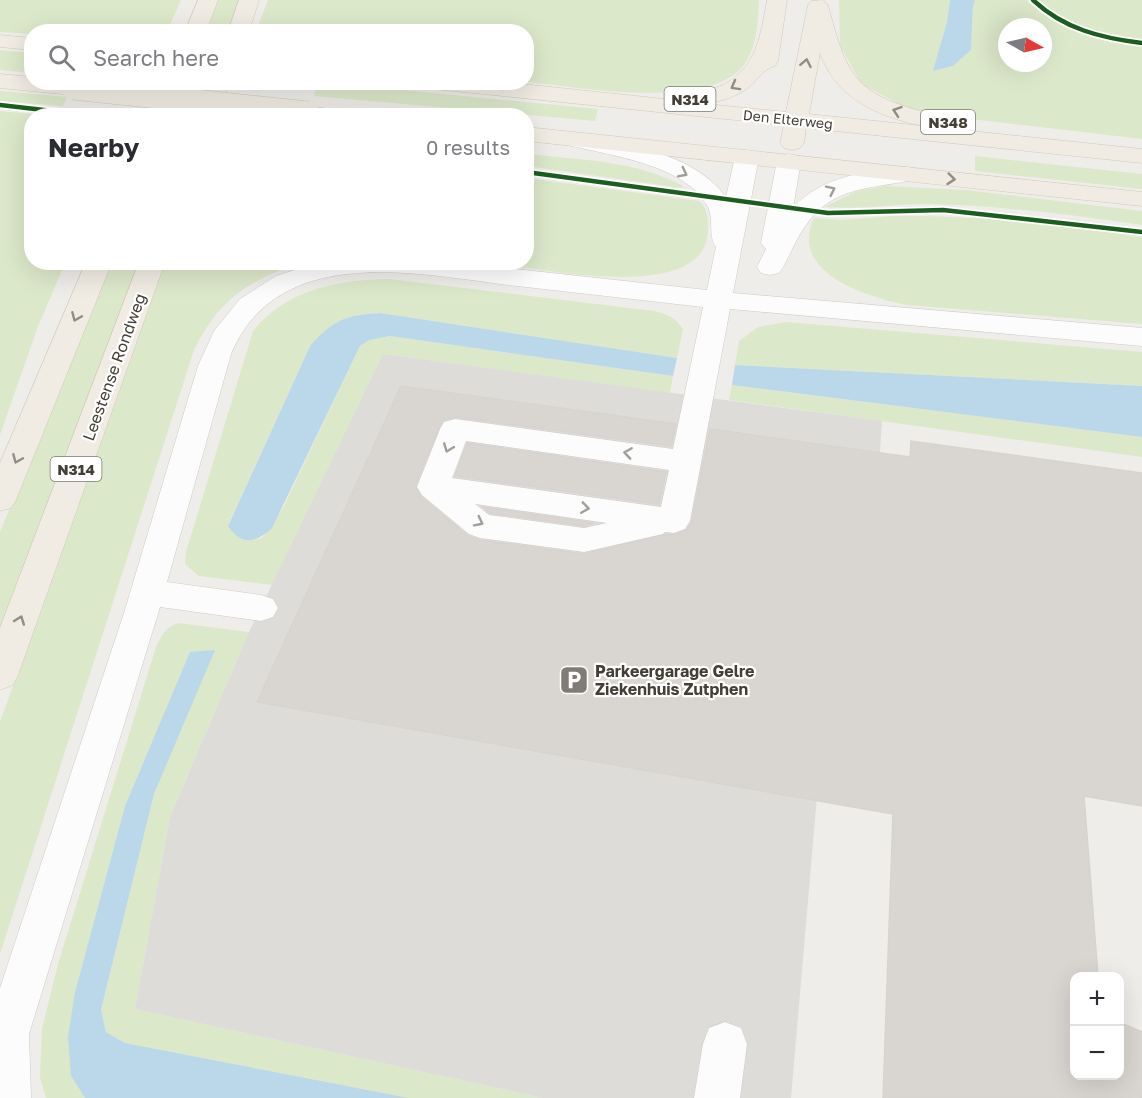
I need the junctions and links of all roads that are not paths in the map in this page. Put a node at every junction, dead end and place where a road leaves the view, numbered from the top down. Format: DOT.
graph roads {
  1 [pos="208,0"];
  2 [pos="249,0"];
  3 [pos="777,0"];
  4 [pos="818,2"];
  5 [pos="198,24"];
  6 [pos="241,24"];
  7 [pos="0,41"];
  8 [pos="771,42"];
  9 [pos="24,43"];
  10 [pos="0,81"];
  11 [pos="24,83"];
  12 [pos="92,90"];
  13 [pos="171,90"];
  14 [pos="215,90"];
  15 [pos="509,90"];
  16 [pos="584,98"];
  17 [pos="163,108"];
  18 [pos="209,108"];
  19 [pos="261,108"];
  20 [pos="755,116"];
  21 [pos="796,120"];
  22 [pos="534,135"];
  23 [pos="567,138"];
  24 [pos="1142,142"];
  25 [pos="1142,156"];
  26 [pos="747,157"];
  27 [pos="789,161"];
  28 [pos="907,174"];
  29 [pos="1142,199"];
  30 [pos="726,262"];
  31 [pos="770,267"];
  32 [pos="96,270"];
  33 [pos="149,270"];
  34 [pos="320,270"];
  35 [pos="448,270"];
  36 [pos="718,300"];
  37 [pos="764,304"];
  38 [pos="1142,337"];
  39 [pos="686,462"];
  40 [pos="0,500"];
  41 [pos="147,592"];
  42 [pos="261,608"];
  43 [pos="0,675"];
  44 [pos="725,1044"];
  45 [pos="8,1098"];
  46 [pos="717,1098"];
  1 -- 5 [label="main road"];
  2 -- 6 [label="main road"];
  3 -- 8 [label="main road, N314"];
  21 -- 4 [label="main road, N348, one-way"];
  24 -- 4 [label="main road, N348, one-way"];
  7 -- 9 [label="main road"];
  8 -- 16 [label="main road, N314, one-way"];
  8 -- 20 [label="main road, N314"];
  10 -- 11 [label="main road, bridge"];
  12 -- 19 [label="main road, bridge"];
  13 -- 17 [label="main road"];
  14 -- 18 [label="main road"];
  15 -- 16 [label="main road, Den Elterweg / N314"];
  16 -- 20 [label="main road, Den Elterweg / N348"];
  20 -- 21 [label="main road, Den Elterweg / N348"];
  20 -- 26 [label="main road, N314"];
  21 -- 25 [label="main road, Den Elterweg / N348"];
  21 -- 27 [label="main road, N348"];
  22 -- 23 [label="main road"];
  23 -- 26 [label="main road"];
  23 -- 30 [label="lane, one-way"];
  26 -- 27 [label="main road"];
  26 -- 30 [label="lane"];
  27 -- 28 [label="main road"];
  27 -- 31 [label="lane"];
  28 -- 29 [label="main road, one-way"];
  31 -- 28 [label="lane, one-way"];
  30 -- 36 [label="lane"];
  31 -- 37 [label="lane"];
  32 -- 40 [label="main road, one-way"];
  43 -- 33 [label="main road, Leestense Rondweg / N314, one-way"];
  34 -- 41 [label="lane"];
  35 -- 36 [label="lane"];
  36 -- 37 [label="lane"];
  36 -- 39 [label="lane"];
  37 -- 38 [label="lane"];
  39 -- 39 [label="lane, one-way"];
  41 -- 42 [label="lane"];
  41 -- 45 [label="lane"];
  44 -- 46 [label="lane"];
}
